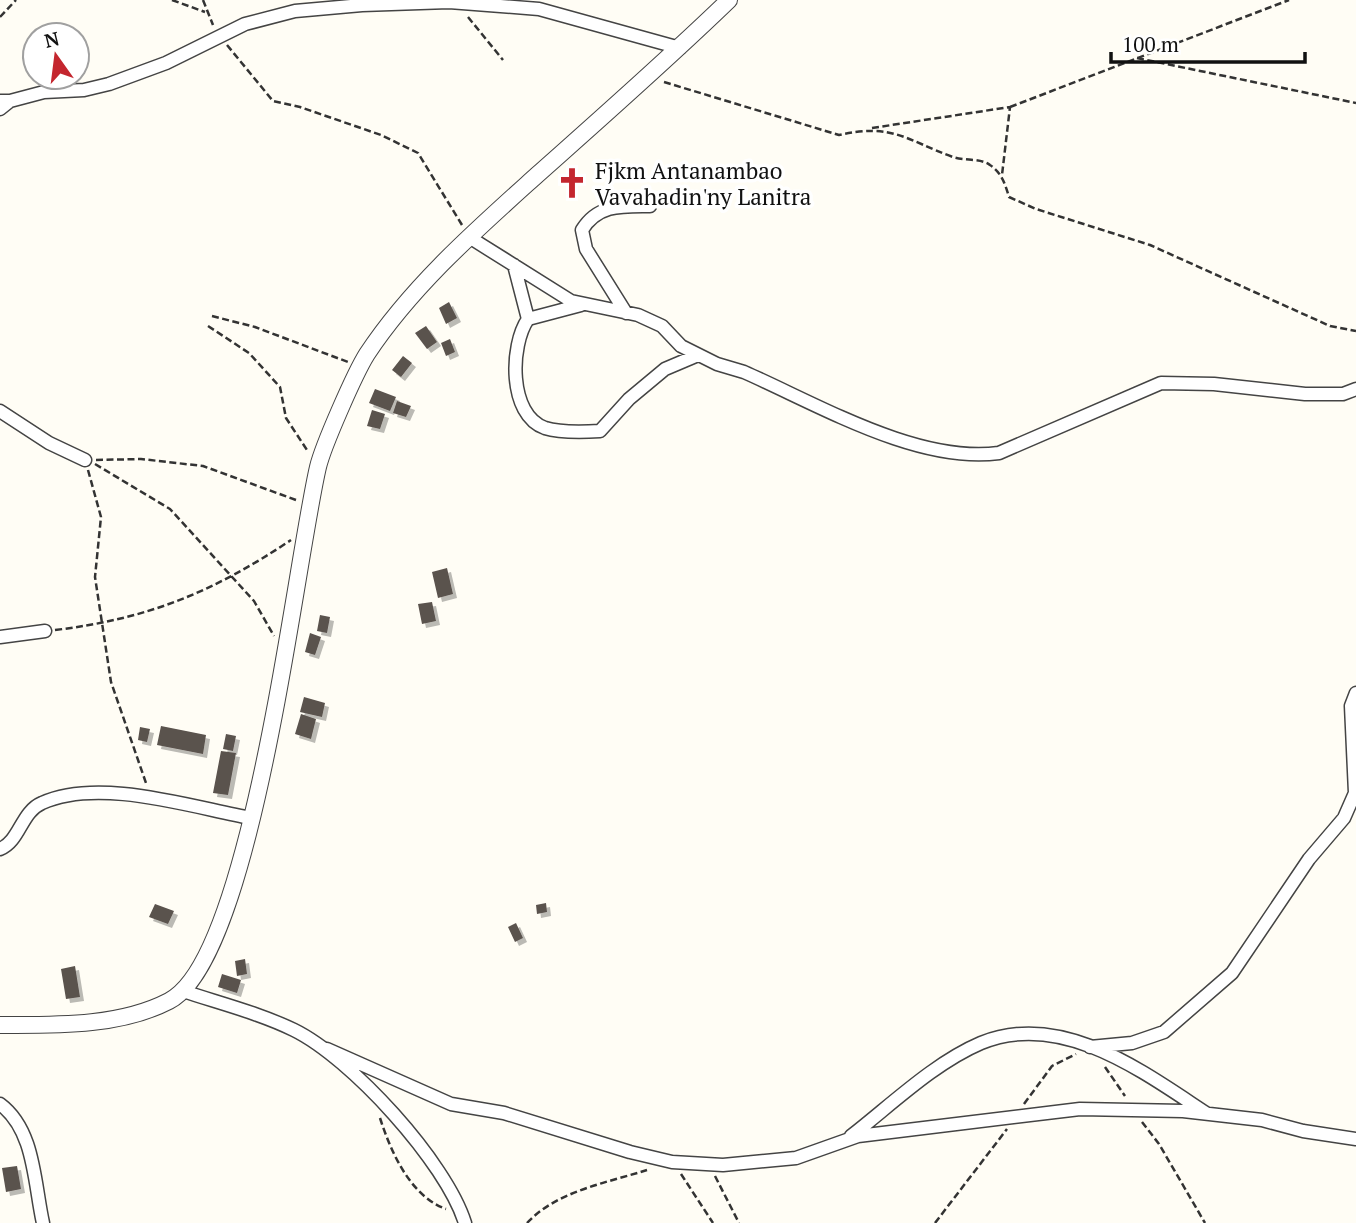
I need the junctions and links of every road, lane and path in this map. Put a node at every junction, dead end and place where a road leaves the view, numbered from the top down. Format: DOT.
graph roads {
  1 [pos="16,0"];
  2 [pos="172,0"];
  3 [pos="203,0"];
  4 [pos="729,0"];
  5 [pos="1289,0"];
  6 [pos="457,2"];
  7 [pos="205,12"];
  8 [pos="0,17"];
  9 [pos="220,36"];
  10 [pos="680,48"];
  11 [pos="1136,58"];
  12 [pos="503,60"];
  13 [pos="647,77"];
  14 [pos="1356,103"];
  15 [pos="3,104"];
  16 [pos="1010,107"];
  17 [pos="869,129"];
  18 [pos="1002,175"];
  19 [pos="650,206"];
  20 [pos="469,237"];
  21 [pos="514,265"];
  22 [pos="585,304"];
  23 [pos="626,313"];
  24 [pos="212,316"];
  25 [pos="527,319"];
  26 [pos="208,327"];
  27 [pos="1356,331"];
  28 [pos="698,355"];
  29 [pos="361,367"];
  30 [pos="1356,389"];
  31 [pos="0,411"];
  32 [pos="85,460"];
  33 [pos="318,463"];
  34 [pos="311,505"];
  35 [pos="307,530"];
  36 [pos="234,578"];
  37 [pos="102,625"];
  38 [pos="45,631"];
  39 [pos="0,637"];
  40 [pos="284,658"];
  41 [pos="1356,693"];
  42 [pos="152,800"];
  43 [pos="251,818"];
  44 [pos="0,849"];
  45 [pos="183,990"];
  46 [pos="0,1025"];
  47 [pos="1090,1046"];
  48 [pos="327,1049"];
  49 [pos="0,1104"];
  50 [pos="1133,1110"];
  51 [pos="1208,1114"];
  52 [pos="379,1115"];
  53 [pos="1356,1139"];
  54 [pos="845,1141"];
  55 [pos="673,1162"];
  56 [pos="706,1164"];
  57 [pos="647,1170"];
  58 [pos="464,1219"];
  59 [pos="43,1223"];
  60 [pos="527,1223"];
  61 [pos="713,1223"];
  62 [pos="739,1223"];
  63 [pos="1205,1223"];
  1 -- 8 [label="path"];
  2 -- 7 [label="path"];
  3 -- 7 [label="path"];
  4 -- 10 [label="street"];
  5 -- 11 [label="path"];
  6 -- 9 [label="street"];
  6 -- 10 [label="street"];
  6 -- 12 [label="path"];
  7 -- 9 [label="path"];
  9 -- 15 [label="street"];
  9 -- 20 [label="path"];
  10 -- 13 [label="street"];
  11 -- 14 [label="path"];
  11 -- 16 [label="path"];
  13 -- 17 [label="path"];
  13 -- 20 [label="street"];
  16 -- 17 [label="path"];
  16 -- 18 [label="path"];
  17 -- 18 [label="path"];
  18 -- 27 [label="path"];
  19 -- 23 [label="street"];
  20 -- 21 [label="street"];
  20 -- 29 [label="street"];
  21 -- 22 [label="street"];
  21 -- 25 [label="street"];
  22 -- 23 [label="street"];
  22 -- 25 [label="street"];
  23 -- 28 [label="street"];
  24 -- 29 [label="path"];
  25 -- 28 [label="street"];
  26 -- 33 [label="path"];
  28 -- 30 [label="street"];
  29 -- 33 [label="street"];
  31 -- 32 [label="street"];
  32 -- 34 [label="path"];
  32 -- 36 [label="path"];
  32 -- 37 [label="path"];
  33 -- 34 [label="street"];
  34 -- 35 [label="street"];
  35 -- 36 [label="path"];
  35 -- 40 [label="street"];
  36 -- 37 [label="path"];
  36 -- 40 [label="path"];
  37 -- 38 [label="path"];
  37 -- 42 [label="path"];
  38 -- 39 [label="street"];
  40 -- 43 [label="street"];
  41 -- 47 [label="street"];
  42 -- 43 [label="street"];
  42 -- 44 [label="street"];
  43 -- 45 [label="street"];
  45 -- 46 [label="street"];
  45 -- 48 [label="street"];
  47 -- 50 [label="path"];
  47 -- 51 [label="street"];
  47 -- 54 [label="street"];
  48 -- 55 [label="street"];
  48 -- 58 [label="street"];
  49 -- 59 [label="street"];
  50 -- 51 [label="street"];
  50 -- 54 [label="street"];
  50 -- 63 [label="path"];
  51 -- 53 [label="street"];
  52 -- 58 [label="path"];
  54 -- 56 [label="street"];
  55 -- 56 [label="street"];
  55 -- 61 [label="path"];
  56 -- 62 [label="path"];
  57 -- 60 [label="path"];
}
